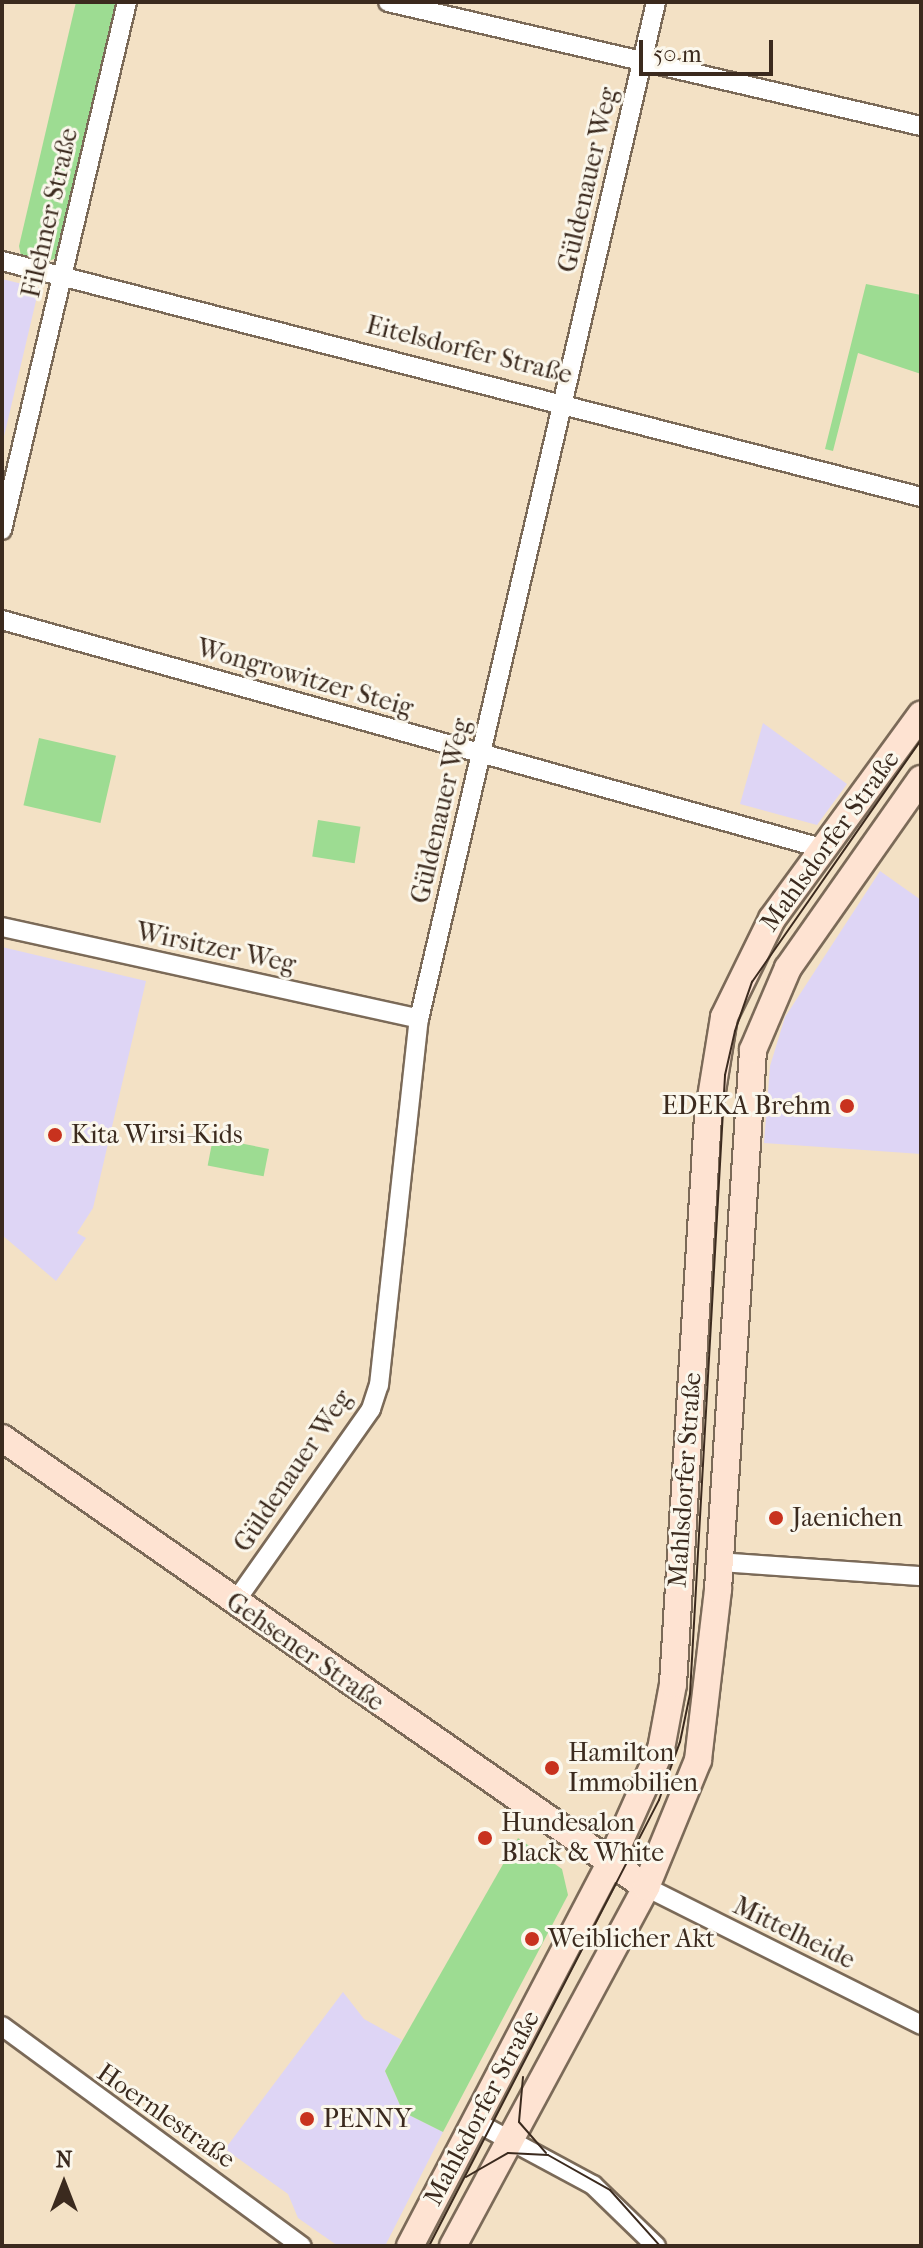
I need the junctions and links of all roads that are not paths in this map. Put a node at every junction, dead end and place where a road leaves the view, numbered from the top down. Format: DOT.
graph roads {
  1 [pos="127,2"];
  2 [pos="388,2"];
  3 [pos="656,2"];
  4 [pos="642,61"];
  5 [pos="921,126"];
  6 [pos="2,261"];
  7 [pos="62,275"];
  8 [pos="564,401"];
  9 [pos="921,497"];
  10 [pos="2,530"];
  11 [pos="2,620"];
  12 [pos="921,715"];
  13 [pos="480,755"];
  14 [pos="921,779"];
  15 [pos="825,849"];
  16 [pos="856,870"];
  17 [pos="2,927"];
  18 [pos="419,1019"];
  19 [pos="2,1438"];
  20 [pos="681,1559"];
  21 [pos="719,1562"];
  22 [pos="921,1576"];
  23 [pos="235,1602"];
  24 [pos="609,1865"];
  25 [pos="646,1887"];
  26 [pos="921,2025"];
  27 [pos="2,2026"];
  28 [pos="476,2122"];
  29 [pos="509,2140"];
  30 [pos="302,2246"];
  31 [pos="410,2246"];
  32 [pos="453,2246"];
  33 [pos="656,2246"];
  1 -- 7 [label="street, Filehner Straße"];
  2 -- 4 [label="street"];
  3 -- 4 [label="street, Güldenauer Weg"];
  4 -- 5 [label="street"];
  4 -- 8 [label="street, Güldenauer Weg"];
  6 -- 7 [label="street, Eitelsdorfer Straße"];
  7 -- 8 [label="street, Eitelsdorfer Straße"];
  7 -- 10 [label="street, Filehner Straße"];
  8 -- 9 [label="street, Eitelsdorfer Straße"];
  8 -- 13 [label="street, Güldenauer Weg"];
  11 -- 13 [label="street, Wongrowitzer Steig"];
  12 -- 15 [label="main road, Mahlsdorfer Straße"];
  13 -- 15 [label="street, Wongrowitzer Steig"];
  13 -- 18 [label="street, Güldenauer Weg"];
  14 -- 16 [label="main road, Mahlsdorfer Straße"];
  15 -- 16 [label="main road"];
  15 -- 20 [label="main road, Mahlsdorfer Straße"];
  16 -- 21 [label="main road, Mahlsdorfer Straße"];
  17 -- 18 [label="street, Wirsitzer Weg"];
  18 -- 23 [label="street, Güldenauer Weg"];
  19 -- 23 [label="main road, Gehsener Straße"];
  20 -- 21 [label="main road"];
  20 -- 24 [label="main road, Mahlsdorfer Straße"];
  21 -- 22 [label="street"];
  21 -- 25 [label="main road, Mahlsdorfer Straße"];
  23 -- 24 [label="main road, Gehsener Straße"];
  24 -- 25 [label="main road, Gehsener Straße"];
  24 -- 28 [label="main road, Mahlsdorfer Straße"];
  25 -- 26 [label="street, Mittelheide"];
  25 -- 29 [label="main road, Mahlsdorfer Straße"];
  27 -- 30 [label="street, Hoernlestraße"];
  28 -- 29 [label="street"];
  28 -- 31 [label="main road, Mahlsdorfer Straße"];
  29 -- 32 [label="main road, Mahlsdorfer Straße"];
  29 -- 33 [label="street"];
}
